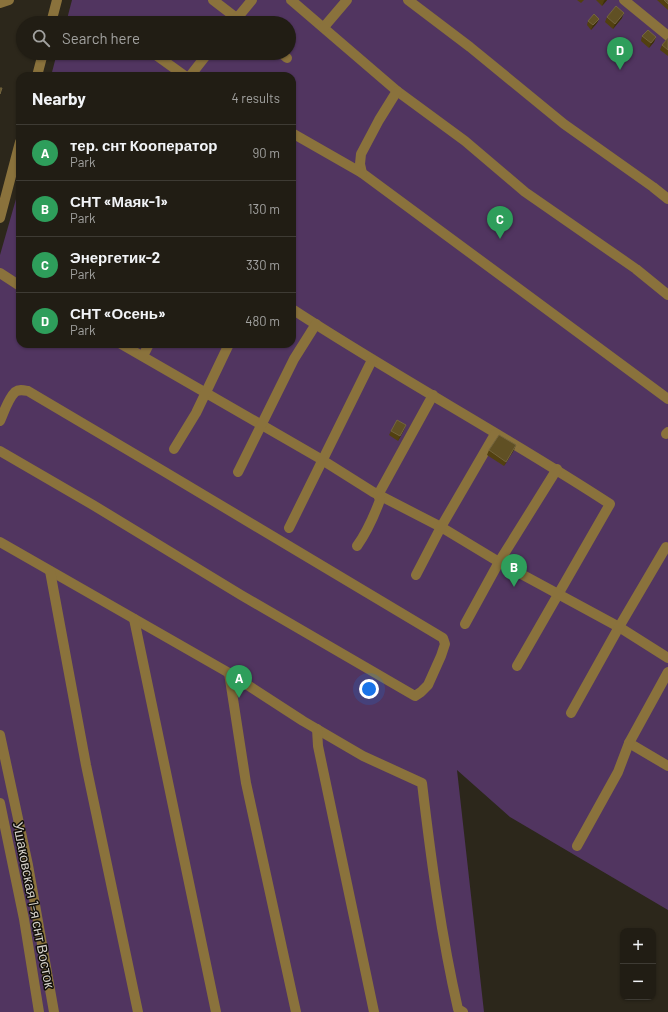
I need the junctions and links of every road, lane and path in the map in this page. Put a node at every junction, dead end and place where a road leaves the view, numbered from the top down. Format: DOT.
graph roads {
  1 [pos="8,0"];
  2 [pos="57,0"];
  3 [pos="213,0"];
  4 [pos="252,0"];
  5 [pos="291,0"];
  6 [pos="347,0"];
  7 [pos="408,0"];
  8 [pos="624,0"];
  9 [pos="0,3"];
  10 [pos="53,16"];
  11 [pos="231,16"];
  12 [pos="241,16"];
  13 [pos="324,27"];
  14 [pos="668,36"];
  15 [pos="41,60"];
  16 [pos="163,60"];
  17 [pos="203,60"];
  18 [pos="38,72"];
  19 [pos="179,72"];
  20 [pos="193,72"];
  21 [pos="397,91"];
  22 [pos="296,134"];
  23 [pos="16,157"];
  24 [pos="362,173"];
  25 [pos="668,199"];
  26 [pos="0,218"];
  27 [pos="0,273"];
  28 [pos="16,283"];
  29 [pos="668,294"];
  30 [pos="296,312"];
  31 [pos="316,324"];
  32 [pos="128,348"];
  33 [pos="147,348"];
  34 [pos="227,348"];
  35 [pos="143,356"];
  36 [pos="372,360"];
  37 [pos="205,392"];
  38 [pos="433,395"];
  39 [pos="668,399"];
  40 [pos="0,421"];
  41 [pos="262,425"];
  42 [pos="495,434"];
  43 [pos="174,449"];
  44 [pos="0,451"];
  45 [pos="322,460"];
  46 [pos="556,469"];
  47 [pos="238,472"];
  48 [pos="378,494"];
  49 [pos="441,527"];
  50 [pos="289,528"];
  51 [pos="0,542"];
  52 [pos="357,546"];
  53 [pos="666,547"];
  54 [pos="500,562"];
  55 [pos="50,571"];
  56 [pos="416,575"];
  57 [pos="558,593"];
  58 [pos="134,619"];
  59 [pos="465,624"];
  60 [pos="619,627"];
  61 [pos="668,658"];
  62 [pos="517,666"];
  63 [pos="668,672"];
  64 [pos="229,673"];
  65 [pos="571,713"];
  66 [pos="317,729"];
  67 [pos="0,736"];
  68 [pos="629,743"];
  69 [pos="668,766"];
  70 [pos="0,803"];
  71 [pos="577,846"];
  72 [pos="39,1012"];
  73 [pos="54,1012"];
  74 [pos="138,1012"];
  75 [pos="216,1012"];
  76 [pos="296,1012"];
  77 [pos="374,1012"];
  78 [pos="463,1012"];
  1 -- 9 [label="street"];
  2 -- 10 [label="street"];
  3 -- 11 [label="street"];
  4 -- 12 [label="street"];
  5 -- 13 [label="street"];
  6 -- 13 [label="street"];
  7 -- 25 [label="street"];
  8 -- 14 [label="street"];
  13 -- 21 [label="street"];
  15 -- 18 [label="street"];
  16 -- 19 [label="street"];
  17 -- 20 [label="street"];
  21 -- 24 [label="street"];
  21 -- 29 [label="street"];
  22 -- 24 [label="street"];
  23 -- 26 [label="street"];
  24 -- 39 [label="street"];
  27 -- 28 [label="street"];
  30 -- 31 [label="street"];
  31 -- 36 [label="street"];
  31 -- 41 [label="street"];
  32 -- 35 [label="street"];
  33 -- 35 [label="street"];
  34 -- 37 [label="street"];
  35 -- 37 [label="street"];
  36 -- 38 [label="street"];
  36 -- 45 [label="street"];
  37 -- 41 [label="street"];
  37 -- 43 [label="street"];
  38 -- 42 [label="street"];
  38 -- 48 [label="street"];
  40 -- 44 [label="street"];
  41 -- 45 [label="street"];
  41 -- 47 [label="street"];
  42 -- 46 [label="street"];
  42 -- 49 [label="street"];
  45 -- 48 [label="street"];
  45 -- 50 [label="street"];
  46 -- 54 [label="street"];
  46 -- 57 [label="street"];
  48 -- 49 [label="street"];
  48 -- 52 [label="street"];
  49 -- 54 [label="street"];
  49 -- 56 [label="street"];
  51 -- 55 [label="street"];
  53 -- 60 [label="street"];
  54 -- 57 [label="street"];
  54 -- 59 [label="street"];
  55 -- 58 [label="street"];
  55 -- 74 [label="street"];
  57 -- 60 [label="street"];
  57 -- 62 [label="street"];
  58 -- 64 [label="street"];
  58 -- 75 [label="street"];
  60 -- 61 [label="street"];
  60 -- 65 [label="street"];
  63 -- 68 [label="street"];
  64 -- 66 [label="street"];
  64 -- 76 [label="street"];
  66 -- 77 [label="street"];
  66 -- 78 [label="street"];
  67 -- 73 [label="street"];
  68 -- 69 [label="street"];
  68 -- 71 [label="street"];
  70 -- 72 [label="street, Ушаковская 1-я снт Восток"];
}
